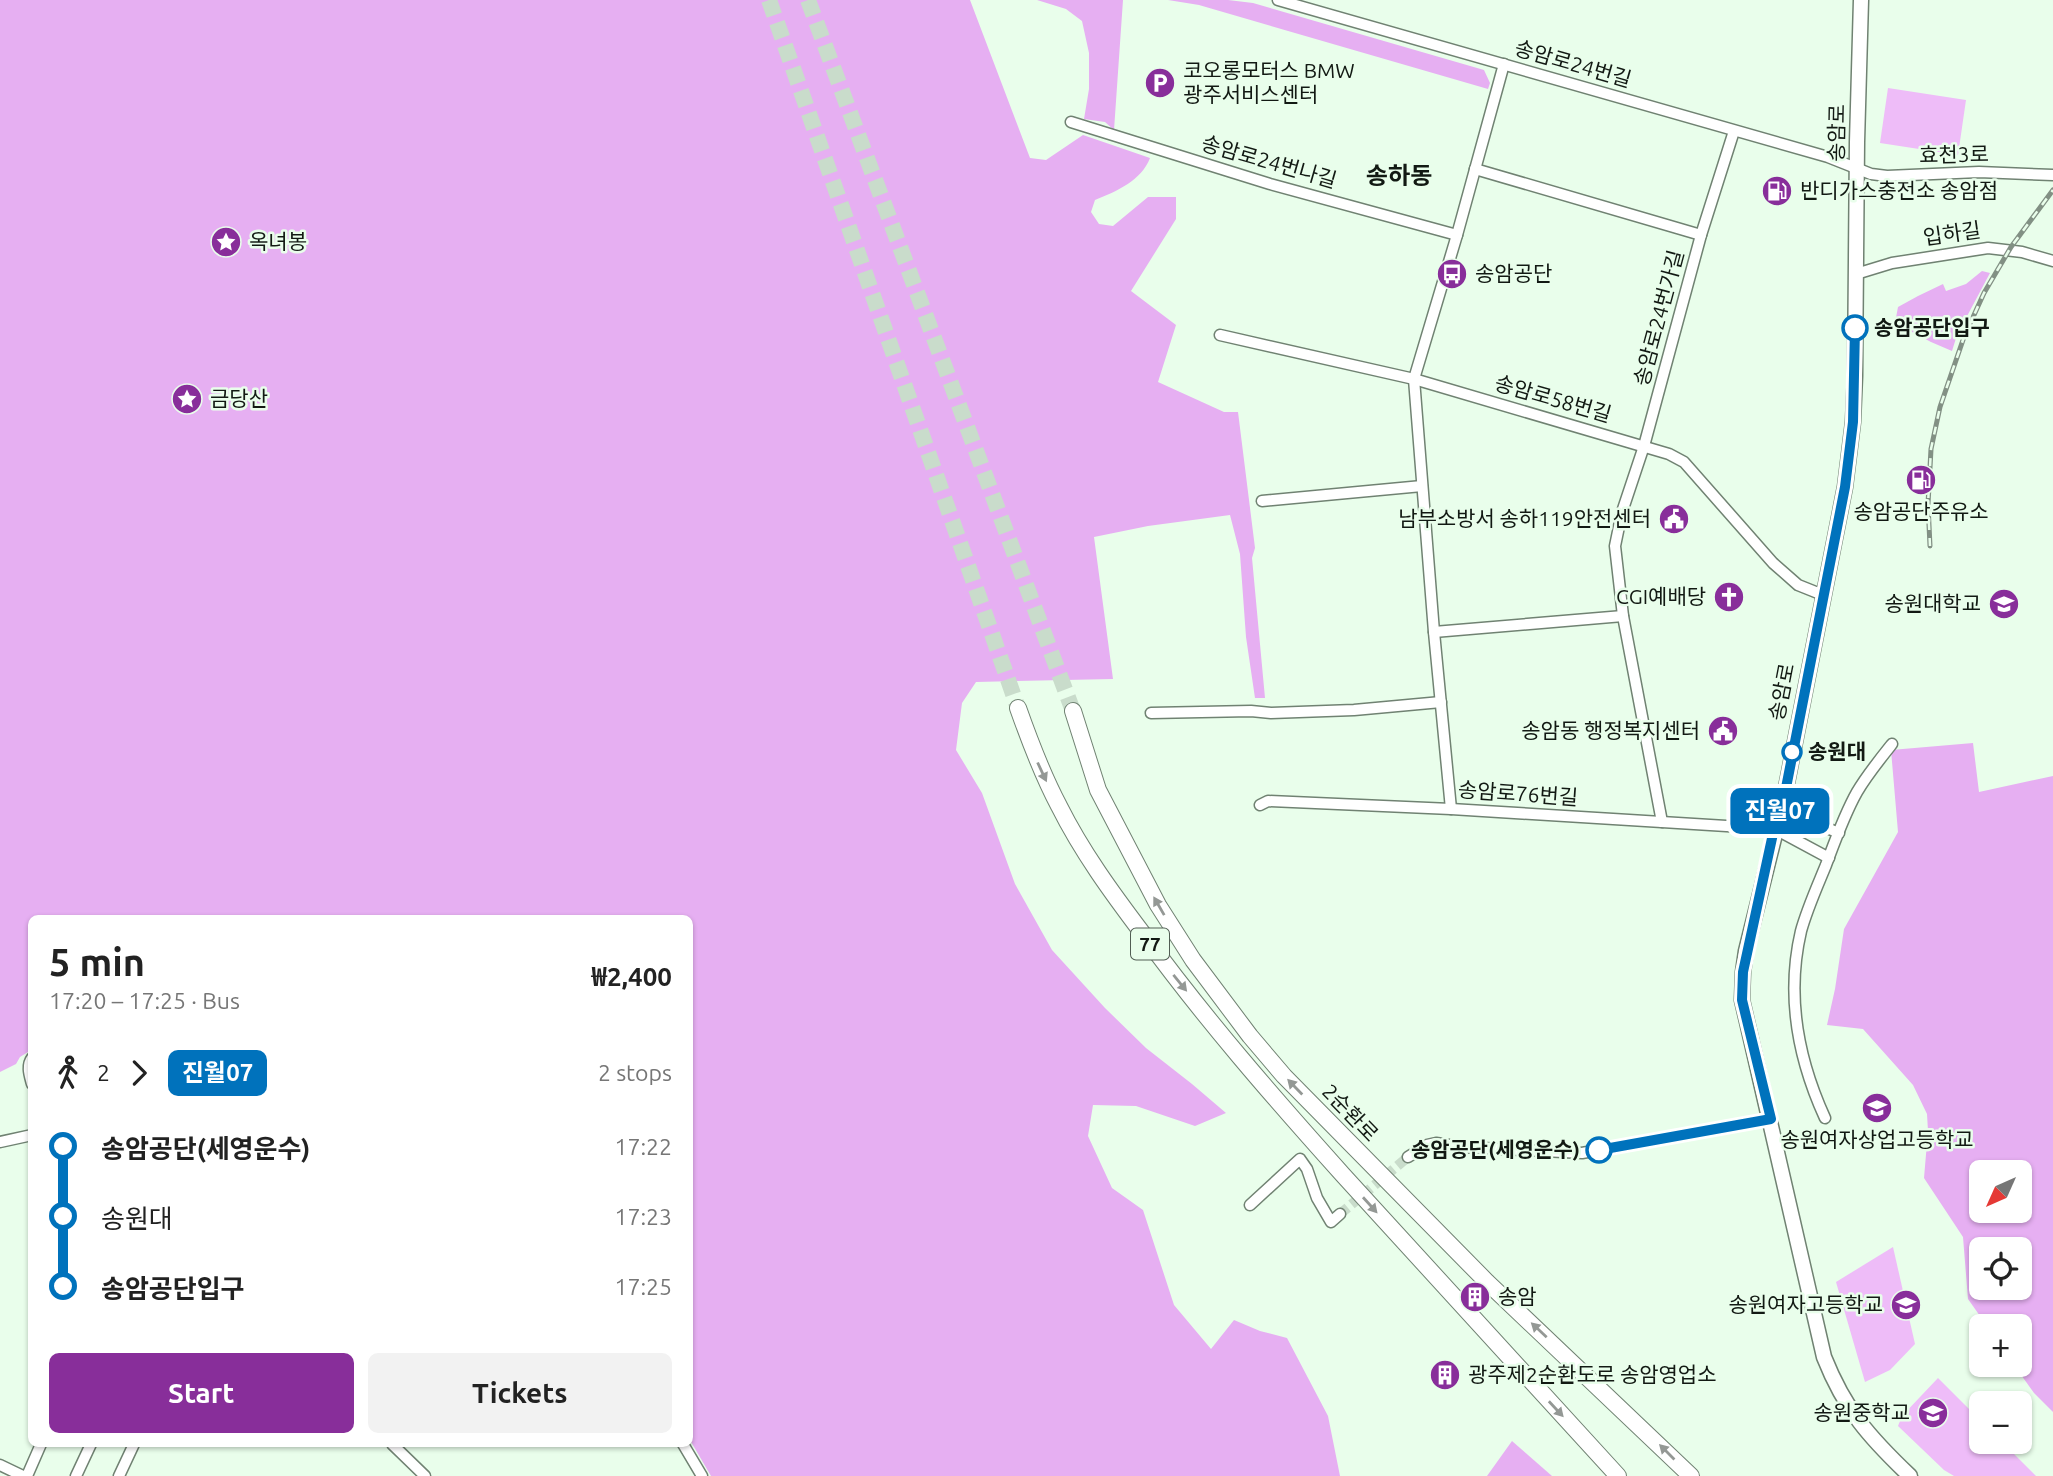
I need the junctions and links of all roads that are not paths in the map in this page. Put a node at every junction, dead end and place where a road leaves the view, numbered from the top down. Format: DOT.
graph roads {
  1 [pos="1278,0"];
  2 [pos="1861,0"];
  3 [pos="1504,64"];
  4 [pos="1071,122"];
  5 [pos="1734,131"];
  6 [pos="1857,168"];
  7 [pos="1475,169"];
  8 [pos="2053,175"];
  9 [pos="1457,235"];
  10 [pos="1701,235"];
  11 [pos="2053,261"];
  12 [pos="1856,274"];
  13 [pos="1220,335"];
  14 [pos="1415,379"];
  15 [pos="1644,446"];
  16 [pos="1422,486"];
  17 [pos="1262,501"];
  18 [pos="1823,594"];
  19 [pos="1623,615"];
  20 [pos="1434,632"];
  21 [pos="1441,702"];
  22 [pos="1018,708"];
  23 [pos="1073,711"];
  24 [pos="1151,713"];
  25 [pos="1892,744"];
  26 [pos="1260,805"];
  27 [pos="1451,809"];
  28 [pos="1662,822"];
  29 [pos="1774,829"];
  30 [pos="1839,833"];
  31 [pos="1829,858"];
  32 [pos="1825,1118"];
  33 [pos="1771,1119"];
  34 [pos="28,1136"];
  35 [pos="0,1142"];
  36 [pos="1408,1157"];
  37 [pos="1250,1205"];
  38 [pos="1340,1214"];
  39 [pos="40,1447"];
  40 [pos="90,1447"];
  41 [pos="133,1447"];
  42 [pos="395,1447"];
  43 [pos="685,1447"];
  44 [pos="0,1465"];
  45 [pos="25,1476"];
  46 [pos="76,1476"];
  47 [pos="119,1476"];
  48 [pos="425,1476"];
  49 [pos="702,1476"];
  50 [pos="1618,1476"];
  51 [pos="1691,1476"];
  52 [pos="1910,1476"];
  1 -- 3 [label="street, 송암로24번길"];
  2 -- 6 [label="main road, 송암로"];
  3 -- 5 [label="street, 송암로24번길"];
  3 -- 7 [label="street"];
  4 -- 9 [label="street, 송암로24번나길"];
  5 -- 6 [label="street, 송암로24번길"];
  5 -- 10 [label="street, 송암로24번가길"];
  6 -- 8 [label="street, 효천3로"];
  6 -- 12 [label="main road, 송암로"];
  7 -- 9 [label="street"];
  7 -- 10 [label="street, 송암로24번가길"];
  9 -- 14 [label="street"];
  10 -- 15 [label="street, 송암로24번가길"];
  11 -- 12 [label="street, 입하길"];
  12 -- 18 [label="main road, 송암로"];
  13 -- 14 [label="street, 송암로58번길"];
  14 -- 15 [label="street, 송암로58번길"];
  14 -- 16 [label="street"];
  15 -- 18 [label="street, 송암로58번길"];
  15 -- 19 [label="street, 송암로24번가길"];
  16 -- 17 [label="street"];
  16 -- 20 [label="street"];
  18 -- 29 [label="main road, 송암로"];
  19 -- 20 [label="street"];
  19 -- 28 [label="street, 송암로24번가길"];
  20 -- 21 [label="street"];
  21 -- 24 [label="street"];
  21 -- 27 [label="street"];
  22 -- 50 [label="highway, 77, one-way"];
  51 -- 23 [label="highway, 2순환로 / 77, one-way"];
  25 -- 30 [label="street"];
  26 -- 27 [label="street, 송암로76번길"];
  27 -- 28 [label="street, 송암로76번길"];
  28 -- 29 [label="street, 송암로76번길"];
  29 -- 30 [label="street"];
  29 -- 31 [label="street"];
  29 -- 33 [label="main road, 송암로"];
  30 -- 31 [label="street"];
  31 -- 32 [label="street"];
  33 -- 36 [label="street"];
  33 -- 52 [label="main road, 송암로"];
  34 -- 35 [label="street"];
  37 -- 38 [label="street"];
  39 -- 45 [label="street"];
  40 -- 46 [label="street"];
  41 -- 47 [label="street"];
  42 -- 48 [label="street"];
  43 -- 49 [label="street"];
  44 -- 45 [label="street"];
}
